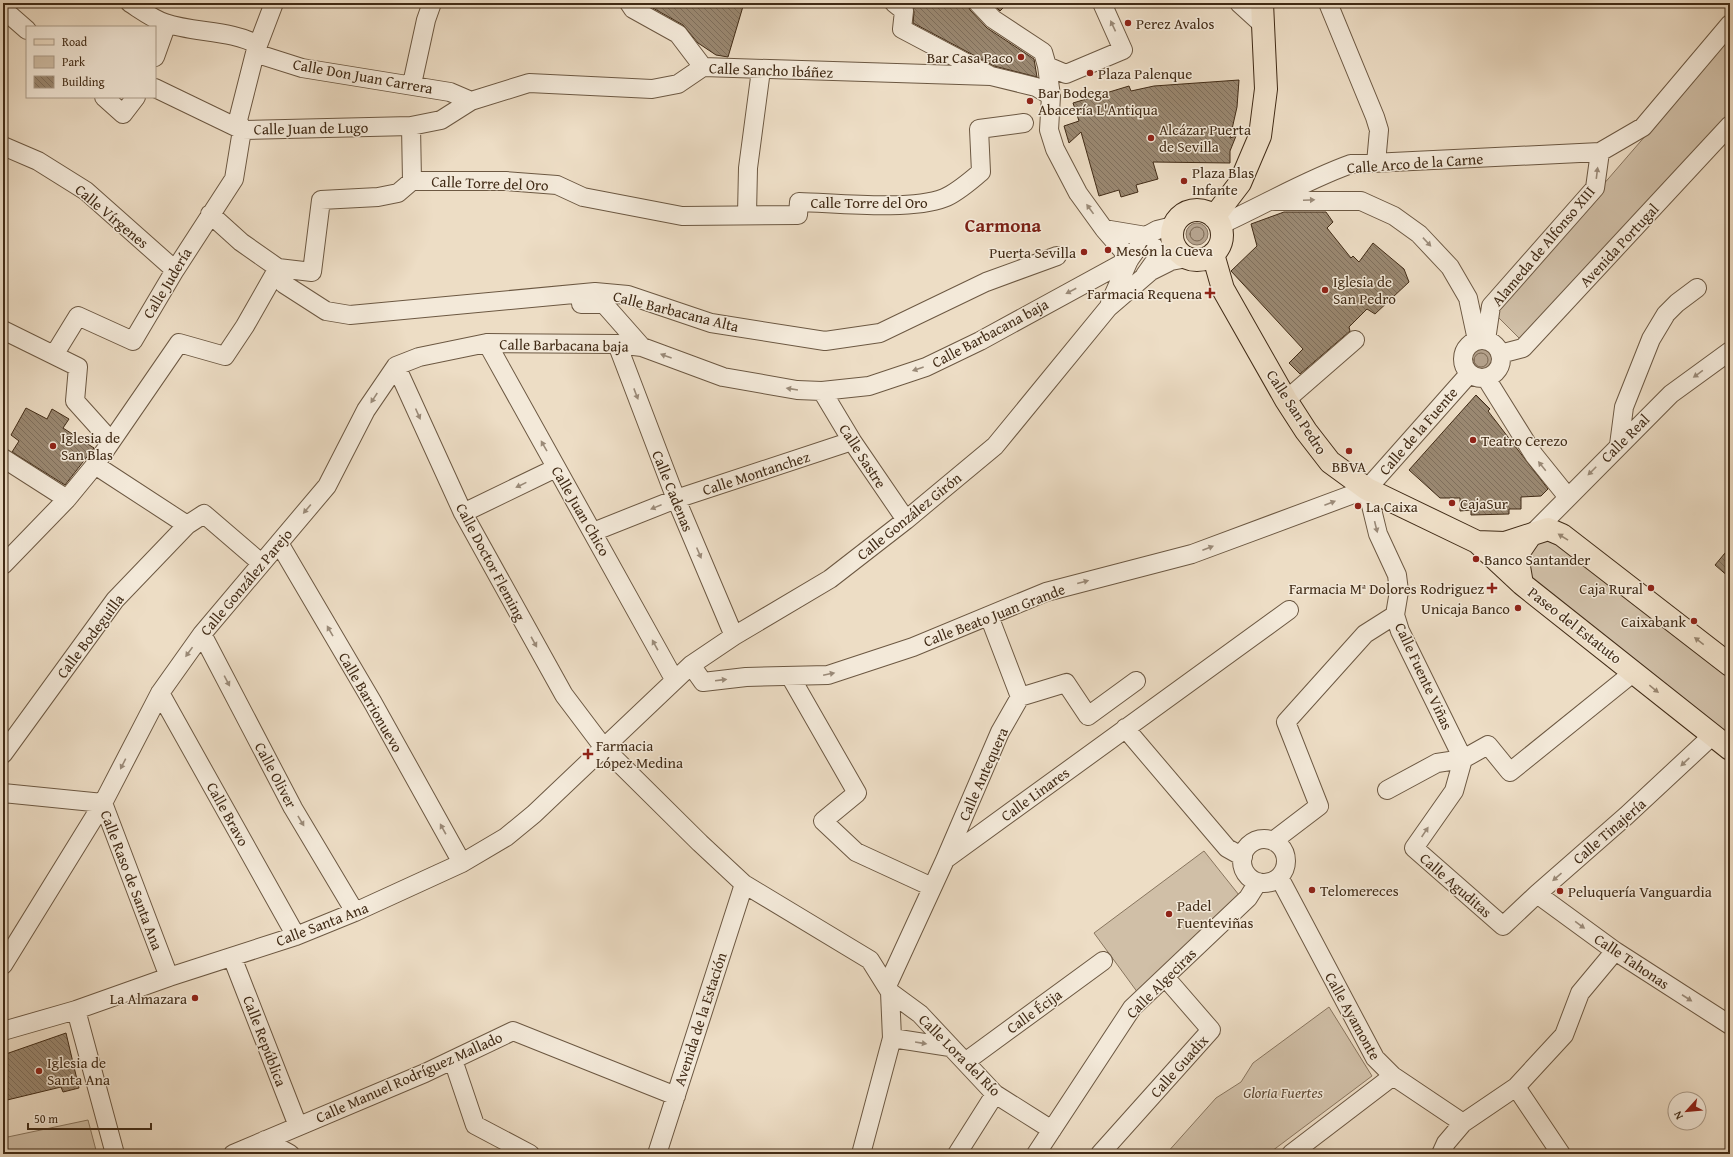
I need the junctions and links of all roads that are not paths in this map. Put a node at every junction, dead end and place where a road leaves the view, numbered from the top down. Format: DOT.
graph roads {
  1 [pos="130,3"];
  2 [pos="274,3"];
  3 [pos="432,3"];
  4 [pos="629,3"];
  5 [pos="894,3"];
  6 [pos="978,3"];
  7 [pos="1102,3"];
  8 [pos="1239,3"];
  9 [pos="1328,3"];
  10 [pos="3,9"];
  11 [pos="1262,13"];
  12 [pos="156,14"];
  13 [pos="1730,24"];
  14 [pos="26,29"];
  15 [pos="256,49"];
  16 [pos="156,54"];
  17 [pos="1047,66"];
  18 [pos="703,67"];
  19 [pos="761,70"];
  20 [pos="991,76"];
  21 [pos="412,84"];
  22 [pos="156,88"];
  23 [pos="1051,96"];
  24 [pos="105,98"];
  25 [pos="135,98"];
  26 [pos="471,101"];
  27 [pos="1024,123"];
  28 [pos="1730,125"];
  29 [pos="411,126"];
  30 [pos="242,130"];
  31 [pos="3,146"];
  32 [pos="1600,152"];
  33 [pos="1376,163"];
  34 [pos="412,181"];
  35 [pos="1270,202"];
  36 [pos="210,214"];
  37 [pos="747,214"];
  38 [pos="1217,221"];
  39 [pos="1173,226"];
  40 [pos="1104,229"];
  41 [pos="1146,236"];
  42 [pos="1213,254"];
  43 [pos="1057,256"];
  44 [pos="1187,258"];
  45 [pos="1130,259"];
  46 [pos="278,268"];
  47 [pos="175,270"];
  48 [pos="1138,282"];
  49 [pos="1697,288"];
  50 [pos="445,306"];
  51 [pos="1108,308"];
  52 [pos="3,330"];
  53 [pos="1355,340"];
  54 [pos="1481,340"];
  55 [pos="487,344"];
  56 [pos="617,344"];
  57 [pos="642,347"];
  58 [pos="1730,351"];
  59 [pos="1500,354"];
  60 [pos="54,355"];
  61 [pos="396,366"];
  62 [pos="1469,374"];
  63 [pos="1486,378"];
  64 [pos="822,391"];
  65 [pos="1286,400"];
  66 [pos="111,441"];
  67 [pos="852,441"];
  68 [pos="1619,445"];
  69 [pos="3,458"];
  70 [pos="95,465"];
  71 [pos="556,468"];
  72 [pos="1367,489"];
  73 [pos="1567,496"];
  74 [pos="67,499"];
  75 [pos="676,499"];
  76 [pos="463,513"];
  77 [pos="906,520"];
  78 [pos="187,525"];
  79 [pos="593,532"];
  80 [pos="1530,536"];
  81 [pos="1476,542"];
  82 [pos="279,543"];
  83 [pos="261,563"];
  84 [pos="3,565"];
  85 [pos="1522,584"];
  86 [pos="1288,610"];
  87 [pos="1395,615"];
  88 [pos="989,616"];
  89 [pos="202,634"];
  90 [pos="734,636"];
  91 [pos="691,665"];
  92 [pos="1730,665"];
  93 [pos="1634,672"];
  94 [pos="790,676"];
  95 [pos="674,679"];
  96 [pos="1136,682"];
  97 [pos="160,693"];
  98 [pos="1020,697"];
  99 [pos="1125,728"];
  100 [pos="1722,742"];
  101 [pos="604,748"];
  102 [pos="3,754"];
  103 [pos="1463,758"];
  104 [pos="1387,790"];
  105 [pos="3,793"];
  106 [pos="103,803"];
  107 [pos="1273,841"];
  108 [pos="1243,857"];
  109 [pos="946,860"];
  110 [pos="462,863"];
  111 [pos="1279,877"];
  112 [pos="1258,882"];
  113 [pos="744,884"];
  114 [pos="932,887"];
  115 [pos="1537,894"];
  116 [pos="355,912"];
  117 [pos="1503,926"];
  118 [pos="296,936"];
  119 [pos="1615,951"];
  120 [pos="232,957"];
  121 [pos="1103,961"];
  122 [pos="3,965"];
  123 [pos="169,977"];
  124 [pos="1165,977"];
  125 [pos="889,989"];
  126 [pos="76,1010"];
  127 [pos="1730,1025"];
  128 [pos="4,1030"];
  129 [pos="892,1038"];
  130 [pos="950,1047"];
  131 [pos="453,1060"];
  132 [pos="965,1062"];
  133 [pos="1393,1076"];
  134 [pos="1516,1087"];
  135 [pos="995,1094"];
  136 [pos="676,1096"];
  137 [pos="1463,1123"];
  138 [pos="298,1126"];
  139 [pos="1052,1130"];
  140 [pos="663,1135"];
  141 [pos="265,1140"];
  142 [pos="115,1154"];
  143 [pos="232,1154"];
  144 [pos="290,1154"];
  145 [pos="530,1154"];
  146 [pos="644,1154"];
  147 [pos="657,1154"];
  148 [pos="861,1154"];
  149 [pos="957,1154"];
  150 [pos="1036,1154"];
  151 [pos="1100,1154"];
  152 [pos="1291,1154"];
  153 [pos="1441,1154"];
  154 [pos="1561,1154"];
  1 -- 12 [label="street, Calle Don Juan Carrera"];
  2 -- 15 [label="street, Calle Judería"];
  3 -- 21 [label="street"];
  4 -- 18 [label="street"];
  5 -- 20 [label="street"];
  6 -- 17 [label="street"];
  17 -- 7 [label="street, one-way"];
  8 -- 11 [label="street"];
  9 -- 33 [label="street"];
  10 -- 14 [label="street"];
  11 -- 38 [label="main road"];
  12 -- 15 [label="street, Calle Don Juan Carrera"];
  12 -- 16 [label="street"];
  13 -- 32 [label="street"];
  15 -- 21 [label="street, Calle Don Juan Carrera"];
  15 -- 30 [label="street, Calle Judería"];
  17 -- 23 [label="street"];
  18 -- 19 [label="street, Calle Sancho Ibáñez"];
  18 -- 26 [label="street, Calle Sancho Ibáñez"];
  19 -- 20 [label="street, Calle Sancho Ibáñez"];
  19 -- 37 [label="street"];
  20 -- 23 [label="street, Calle Sancho Ibáñez"];
  21 -- 26 [label="street, Calle Don Juan Carrera"];
  22 -- 30 [label="street, Calle Juan de Lugo"];
  40 -- 23 [label="street, one-way"];
  24 -- 25 [label="street"];
  26 -- 29 [label="street, Calle Juan de Lugo"];
  27 -- 37 [label="street, Calle Torre del Oro"];
  28 -- 59 [label="street, Avenida Portugal"];
  29 -- 30 [label="street, Calle Juan de Lugo"];
  29 -- 34 [label="street"];
  30 -- 36 [label="street, Calle Judería"];
  31 -- 47 [label="street, Calle Vírgenes"];
  32 -- 33 [label="street, Calle Arco de la Carne"];
  54 -- 32 [label="street, Alameda de Alfonso XIII, one-way"];
  33 -- 35 [label="street, Calle Arco de la Carne"];
  34 -- 37 [label="street, Calle Torre del Oro"];
  34 -- 46 [label="street"];
  35 -- 38 [label="street, Calle Arco de la Carne"];
  35 -- 54 [label="street, one-way"];
  36 -- 46 [label="street, Calle Barbacana Alta"];
  36 -- 47 [label="street, Calle Judería"];
  38 -- 39 [label="main road"];
  38 -- 42 [label="main road"];
  39 -- 41 [label="street"];
  39 -- 44 [label="main road"];
  40 -- 41 [label="street"];
  40 -- 45 [label="street"];
  41 -- 45 [label="street"];
  41 -- 48 [label="street"];
  42 -- 44 [label="main road"];
  42 -- 65 [label="main road, Calle San Pedro"];
  43 -- 50 [label="street, Calle Barbacana Alta"];
  44 -- 48 [label="street, Calle González Girón"];
  45 -- 51 [label="street"];
  45 -- 64 [label="street, Calle Barbacana baja, one-way"];
  46 -- 50 [label="street, Calle Barbacana Alta"];
  46 -- 66 [label="street"];
  47 -- 60 [label="street, Calle Judería"];
  48 -- 51 [label="street, Calle González Girón"];
  49 -- 68 [label="street"];
  50 -- 57 [label="street, Calle Barbacana Alta"];
  51 -- 77 [label="street, Calle González Girón"];
  52 -- 60 [label="street"];
  53 -- 65 [label="street"];
  54 -- 59 [label="street"];
  54 -- 62 [label="street"];
  55 -- 56 [label="street, Calle Barbacana baja"];
  55 -- 61 [label="street, Calle Barbacana baja"];
  71 -- 55 [label="street, Calle Juan Chico, one-way"];
  56 -- 57 [label="street, Calle Barbacana baja"];
  56 -- 75 [label="street, Calle Cadenas, one-way"];
  64 -- 57 [label="street, Calle Barbacana baja, one-way"];
  58 -- 68 [label="street, Calle Real, one-way"];
  59 -- 63 [label="street"];
  60 -- 66 [label="street"];
  61 -- 76 [label="street, Calle Doctor Fleming, one-way"];
  61 -- 82 [label="street, Calle González Parejo, one-way"];
  62 -- 63 [label="street"];
  62 -- 72 [label="street, Calle de la Fuente"];
  73 -- 63 [label="street, one-way"];
  64 -- 67 [label="street, Calle Sastre"];
  65 -- 72 [label="main road, Calle San Pedro"];
  66 -- 70 [label="street"];
  67 -- 75 [label="street, Calle Montanchez"];
  67 -- 77 [label="street, Calle Sastre"];
  68 -- 73 [label="street, Calle Real, one-way"];
  69 -- 74 [label="street"];
  70 -- 74 [label="street"];
  70 -- 78 [label="street"];
  71 -- 76 [label="street, one-way"];
  71 -- 79 [label="street, Calle Juan Chico"];
  72 -- 81 [label="main road, Calle San Pedro"];
  72 -- 87 [label="street, one-way"];
  88 -- 72 [label="street, Calle Beato Juan Grande, one-way"];
  73 -- 80 [label="street, Calle Real"];
  74 -- 84 [label="street"];
  75 -- 79 [label="street, Calle Montanchez, one-way"];
  75 -- 90 [label="street, Calle Cadenas, one-way"];
  76 -- 101 [label="street, Calle Doctor Fleming, one-way"];
  77 -- 90 [label="street, Calle González Girón"];
  78 -- 83 [label="street, Calle Bodeguilla"];
  78 -- 102 [label="street, Calle Bodeguilla"];
  95 -- 79 [label="street, Calle Juan Chico, one-way"];
  80 -- 81 [label="main road"];
  80 -- 85 [label="main road, Paseo del Estatuto"];
  92 -- 80 [label="main road, one-way"];
  81 -- 85 [label="main road"];
  82 -- 83 [label="street, Calle González Parejo"];
  110 -- 82 [label="street, Calle Barrionuevo, one-way"];
  83 -- 89 [label="street, Calle González Parejo"];
  85 -- 93 [label="main road, Paseo del Estatuto"];
  86 -- 99 [label="street, Calle Linares"];
  87 -- 103 [label="street, Calle Fuente Viñas"];
  87 -- 107 [label="street, Calle Fuente Viñas"];
  94 -- 88 [label="street, Calle Beato Juan Grande, one-way"];
  88 -- 98 [label="street"];
  89 -- 97 [label="street, Calle González Parejo, one-way"];
  89 -- 116 [label="street, Calle Oliver, one-way"];
  90 -- 91 [label="street, Calle González Girón"];
  91 -- 94 [label="street, Calle Beato Juan Grande, one-way"];
  91 -- 95 [label="street, Calle González Girón"];
  93 -- 100 [label="main road, Paseo del Estatuto, one-way"];
  93 -- 103 [label="street"];
  94 -- 114 [label="street"];
  95 -- 101 [label="street, Calle González Girón"];
  96 -- 98 [label="street"];
  97 -- 106 [label="street, Calle González Parejo, one-way"];
  97 -- 118 [label="street, Calle Bravo"];
  98 -- 109 [label="street, Calle Antequera"];
  99 -- 108 [label="street"];
  99 -- 109 [label="street, Calle Linares"];
  100 -- 115 [label="street, Calle Tinajería, one-way"];
  101 -- 110 [label="street, Calle Santa Ana"];
  101 -- 113 [label="street, Calle Doctor Fleming"];
  103 -- 104 [label="street"];
  117 -- 103 [label="street, Calle Aguditas, one-way"];
  105 -- 106 [label="street"];
  106 -- 122 [label="street, Calle Raso de Santa Ana"];
  106 -- 123 [label="street, Calle Raso de Santa Ana"];
  107 -- 108 [label="street"];
  107 -- 111 [label="street"];
  108 -- 112 [label="street"];
  109 -- 114 [label="street, Calle Antequera"];
  110 -- 116 [label="street, Calle Santa Ana"];
  111 -- 112 [label="street"];
  111 -- 133 [label="street, Calle Ayamonte"];
  112 -- 124 [label="street, Calle Algeciras"];
  113 -- 125 [label="street, Calle Doctor Fleming"];
  113 -- 136 [label="street, Avenida de la Estación"];
  114 -- 125 [label="street, Calle Antequera"];
  115 -- 117 [label="street, Calle Tinajería"];
  115 -- 119 [label="street, Calle Tahonas, one-way"];
  116 -- 118 [label="street, Calle Santa Ana"];
  118 -- 120 [label="street, Calle Santa Ana"];
  119 -- 127 [label="street, Calle Tahonas, one-way"];
  119 -- 134 [label="street"];
  120 -- 123 [label="street, Calle Santa Ana"];
  120 -- 138 [label="street, Calle República"];
  121 -- 132 [label="street, Calle Écija"];
  123 -- 126 [label="street, Calle Santa Ana"];
  124 -- 139 [label="street, Calle Algeciras"];
  124 -- 151 [label="street, Calle Guadix"];
  125 -- 129 [label="street"];
  125 -- 130 [label="street, Calle Lora del Río"];
  126 -- 128 [label="street, Calle Santa Ana"];
  126 -- 142 [label="street"];
  129 -- 130 [label="street, one-way"];
  129 -- 148 [label="street"];
  130 -- 132 [label="street, Calle Lora del Río"];
  131 -- 136 [label="street, Calle Manuel Rodríguez Mallado"];
  131 -- 138 [label="street, Calle Manuel Rodríguez Mallado"];
  131 -- 145 [label="street"];
  132 -- 135 [label="street, Calle Lora del Río"];
  133 -- 137 [label="street, Calle Ayamonte"];
  133 -- 152 [label="street"];
  134 -- 137 [label="street"];
  134 -- 154 [label="street"];
  135 -- 139 [label="street, Calle Lora del Río"];
  135 -- 149 [label="street"];
  136 -- 140 [label="street, Avenida de la Estación"];
  137 -- 153 [label="street"];
  138 -- 141 [label="street, Calle Manuel Rodríguez Mallado"];
  139 -- 150 [label="street, Calle Algeciras"];
  140 -- 146 [label="street"];
  140 -- 147 [label="street, Avenida de la Estación"];
  141 -- 143 [label="street, Calle Manuel Rodríguez Mallado"];
  141 -- 144 [label="street"];
}
